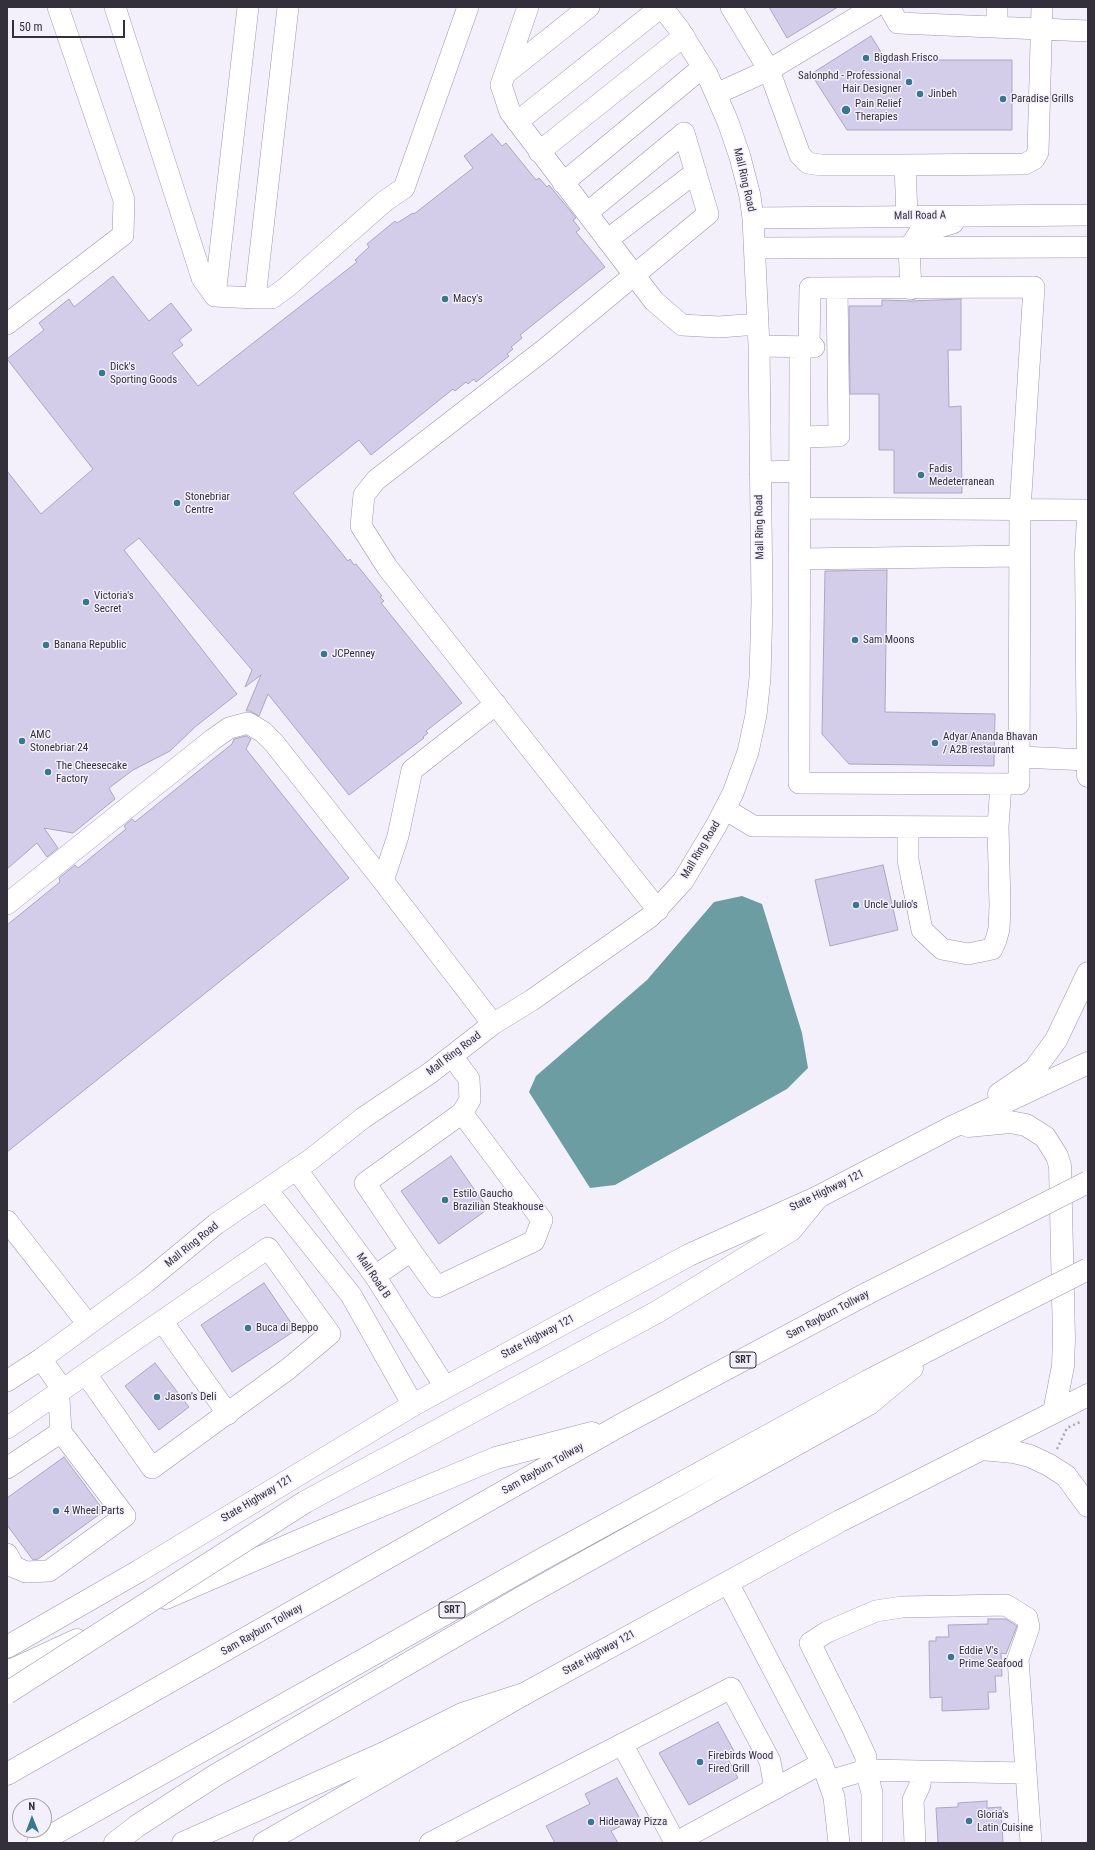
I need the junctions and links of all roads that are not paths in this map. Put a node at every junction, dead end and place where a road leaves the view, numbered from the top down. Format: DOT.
graph roads {
  1 [pos="58,7"];
  2 [pos="115,7"];
  3 [pos="248,7"];
  4 [pos="288,7"];
  5 [pos="468,7"];
  6 [pos="528,7"];
  7 [pos="589,7"];
  8 [pos="661,7"];
  9 [pos="731,7"];
  10 [pos="874,7"];
  11 [pos="889,7"];
  12 [pos="1042,7"];
  13 [pos="950,16"];
  14 [pos="997,17"];
  15 [pos="1042,28"];
  16 [pos="1088,31"];
  17 [pos="684,36"];
  18 [pos="703,67"];
  19 [pos="769,70"];
  20 [pos="504,74"];
  21 [pos="716,94"];
  22 [pos="517,122"];
  23 [pos="539,152"];
  24 [pos="905,165"];
  25 [pos="696,172"];
  26 [pos="563,183"];
  27 [pos="587,213"];
  28 [pos="1088,214"];
  29 [pos="907,216"];
  30 [pos="981,216"];
  31 [pos="753,218"];
  32 [pos="607,240"];
  33 [pos="1088,247"];
  34 [pos="756,248"];
  35 [pos="909,248"];
  36 [pos="634,275"];
  37 [pos="837,288"];
  38 [pos="911,289"];
  39 [pos="215,296"];
  40 [pos="255,298"];
  41 [pos="7,324"];
  42 [pos="758,324"];
  43 [pos="759,346"];
  44 [pos="805,347"];
  45 [pos="838,348"];
  46 [pos="800,437"];
  47 [pos="800,471"];
  48 [pos="760,472"];
  49 [pos="800,508"];
  50 [pos="1020,510"];
  51 [pos="1088,510"];
  52 [pos="1088,518"];
  53 [pos="1020,556"];
  54 [pos="800,559"];
  55 [pos="496,704"];
  56 [pos="1020,757"];
  57 [pos="1088,760"];
  58 [pos="1088,776"];
  59 [pos="1001,784"];
  60 [pos="725,809"];
  61 [pos="908,827"];
  62 [pos="998,827"];
  63 [pos="383,881"];
  64 [pos="7,904"];
  65 [pos="658,910"];
  66 [pos="1088,973"];
  67 [pos="493,1024"];
  68 [pos="452,1056"];
  69 [pos="1088,1063"];
  70 [pos="462,1113"];
  71 [pos="950,1128"];
  72 [pos="296,1169"];
  73 [pos="1088,1182"];
  74 [pos="267,1190"];
  75 [pos="818,1197"];
  76 [pos="7,1221"];
  77 [pos="411,1251"];
  78 [pos="1088,1269"];
  79 [pos="375,1276"];
  80 [pos="162,1321"];
  81 [pos="88,1324"];
  82 [pos="946,1341"];
  83 [pos="41,1359"];
  84 [pos="86,1374"];
  85 [pos="7,1381"];
  86 [pos="445,1387"];
  87 [pos="58,1393"];
  88 [pos="1088,1395"];
  89 [pos="413,1405"];
  90 [pos="1054,1412"];
  91 [pos="228,1414"];
  92 [pos="618,1426"];
  93 [pos="7,1428"];
  94 [pos="61,1432"];
  95 [pos="982,1448"];
  96 [pos="7,1468"];
  97 [pos="1088,1506"];
  98 [pos="9,1564"];
  99 [pos="728,1583"];
  100 [pos="7,1647"];
  101 [pos="7,1670"];
  102 [pos="7,1693"];
  103 [pos="524,1694"];
  104 [pos="622,1744"];
  105 [pos="866,1770"];
  106 [pos="826,1772"];
  107 [pos="921,1772"];
  108 [pos="1026,1773"];
  109 [pos="7,1774"];
  110 [pos="775,1789"];
  111 [pos="38,1843"];
  112 [pos="114,1843"];
  113 [pos="183,1843"];
  114 [pos="264,1843"];
  115 [pos="430,1843"];
  116 [pos="675,1843"];
  117 [pos="839,1843"];
  118 [pos="872,1843"];
  119 [pos="915,1843"];
  120 [pos="1031,1843"];
  1 -- 41 [label="street"];
  2 -- 39 [label="street"];
  3 -- 39 [label="street"];
  4 -- 40 [label="street"];
  5 -- 40 [label="street"];
  6 -- 20 [label="street"];
  7 -- 20 [label="street"];
  8 -- 17 [label="street, Mall Ring Road"];
  8 -- 22 [label="street"];
  9 -- 19 [label="street"];
  10 -- 19 [label="street"];
  11 -- 13 [label="street"];
  12 -- 15 [label="street"];
  13 -- 14 [label="street"];
  14 -- 15 [label="street"];
  15 -- 16 [label="street"];
  15 -- 24 [label="street"];
  17 -- 18 [label="street, Mall Ring Road"];
  17 -- 23 [label="street"];
  18 -- 21 [label="street, Mall Ring Road"];
  18 -- 26 [label="street"];
  19 -- 21 [label="street"];
  19 -- 24 [label="street"];
  20 -- 22 [label="street"];
  21 -- 31 [label="street, Mall Ring Road"];
  22 -- 23 [label="street"];
  23 -- 26 [label="street"];
  24 -- 29 [label="street"];
  25 -- 27 [label="street"];
  25 -- 32 [label="street"];
  25 -- 36 [label="street"];
  26 -- 27 [label="street"];
  27 -- 32 [label="street"];
  28 -- 30 [label="street, Mall Road A"];
  29 -- 30 [label="street, Mall Road A"];
  29 -- 31 [label="street, Mall Road A"];
  30 -- 35 [label="street"];
  31 -- 34 [label="street, Mall Ring Road"];
  32 -- 36 [label="street"];
  33 -- 35 [label="street"];
  34 -- 35 [label="street"];
  34 -- 42 [label="street, Mall Ring Road"];
  35 -- 38 [label="street"];
  36 -- 42 [label="street"];
  36 -- 55 [label="street"];
  37 -- 38 [label="street"];
  37 -- 44 [label="street"];
  37 -- 45 [label="street"];
  38 -- 50 [label="street"];
  39 -- 40 [label="street"];
  42 -- 43 [label="street, Mall Ring Road"];
  43 -- 44 [label="street"];
  43 -- 48 [label="street, Mall Ring Road"];
  44 -- 45 [label="street"];
  44 -- 46 [label="street"];
  45 -- 46 [label="street"];
  46 -- 47 [label="street"];
  47 -- 48 [label="street"];
  47 -- 49 [label="street"];
  48 -- 60 [label="street, Mall Ring Road"];
  49 -- 50 [label="street"];
  49 -- 54 [label="street"];
  50 -- 51 [label="street"];
  50 -- 53 [label="street"];
  52 -- 57 [label="main road"];
  53 -- 54 [label="street"];
  53 -- 56 [label="street"];
  54 -- 59 [label="street"];
  55 -- 63 [label="street"];
  55 -- 65 [label="street"];
  56 -- 57 [label="street"];
  56 -- 59 [label="street"];
  57 -- 58 [label="main road"];
  59 -- 62 [label="street"];
  60 -- 61 [label="street"];
  60 -- 65 [label="street, Mall Ring Road"];
  61 -- 62 [label="street"];
  61 -- 62 [label="street"];
  63 -- 64 [label="street"];
  63 -- 67 [label="street"];
  65 -- 67 [label="street, Mall Ring Road"];
  66 -- 71 [label="main road"];
  67 -- 68 [label="street, Mall Ring Road"];
  68 -- 70 [label="street"];
  68 -- 72 [label="street, Mall Ring Road"];
  69 -- 71 [label="main road, State Highway 121"];
  70 -- 77 [label="street"];
  70 -- 77 [label="street"];
  71 -- 75 [label="main road, State Highway 121"];
  71 -- 90 [label="main road"];
  72 -- 74 [label="street, Mall Ring Road"];
  72 -- 79 [label="street, Mall Road B"];
  73 -- 92 [label="main road, Sam Rayburn Tollway / SRT, bridge"];
  74 -- 81 [label="street, Mall Ring Road"];
  74 -- 89 [label="street"];
  75 -- 86 [label="main road, State Highway 121"];
  75 -- 102 [label="main road, bridge"];
  76 -- 81 [label="street"];
  77 -- 79 [label="street"];
  78 -- 82 [label="main road, SRT, bridge"];
  79 -- 86 [label="street, Mall Road B"];
  80 -- 84 [label="street"];
  80 -- 91 [label="street"];
  80 -- 91 [label="street"];
  81 -- 83 [label="street, Mall Ring Road"];
  82 -- 111 [label="main road, SRT"];
  82 -- 112 [label="main road"];
  83 -- 85 [label="street, Mall Ring Road"];
  83 -- 87 [label="street"];
  84 -- 87 [label="street"];
  84 -- 91 [label="street"];
  86 -- 89 [label="main road, State Highway 121"];
  87 -- 93 [label="street"];
  87 -- 94 [label="street"];
  88 -- 90 [label="main road, State Highway 121"];
  89 -- 100 [label="main road, State Highway 121"];
  90 -- 95 [label="main road, State Highway 121"];
  92 -- 101 [label="main road"];
  92 -- 109 [label="main road, Sam Rayburn Tollway / SRT"];
  94 -- 96 [label="street"];
  94 -- 98 [label="street"];
  95 -- 97 [label="main road"];
  95 -- 99 [label="main road, State Highway 121"];
  99 -- 103 [label="main road, State Highway 121"];
  99 -- 106 [label="street"];
  103 -- 113 [label="main road"];
  103 -- 114 [label="main road, State Highway 121"];
  104 -- 110 [label="street"];
  104 -- 115 [label="street"];
  104 -- 116 [label="street"];
  105 -- 106 [label="street"];
  105 -- 107 [label="street"];
  105 -- 108 [label="street"];
  105 -- 118 [label="street"];
  106 -- 110 [label="street"];
  106 -- 117 [label="street"];
  107 -- 108 [label="street"];
  107 -- 119 [label="street"];
  108 -- 120 [label="street"];
  110 -- 116 [label="street"];
}
